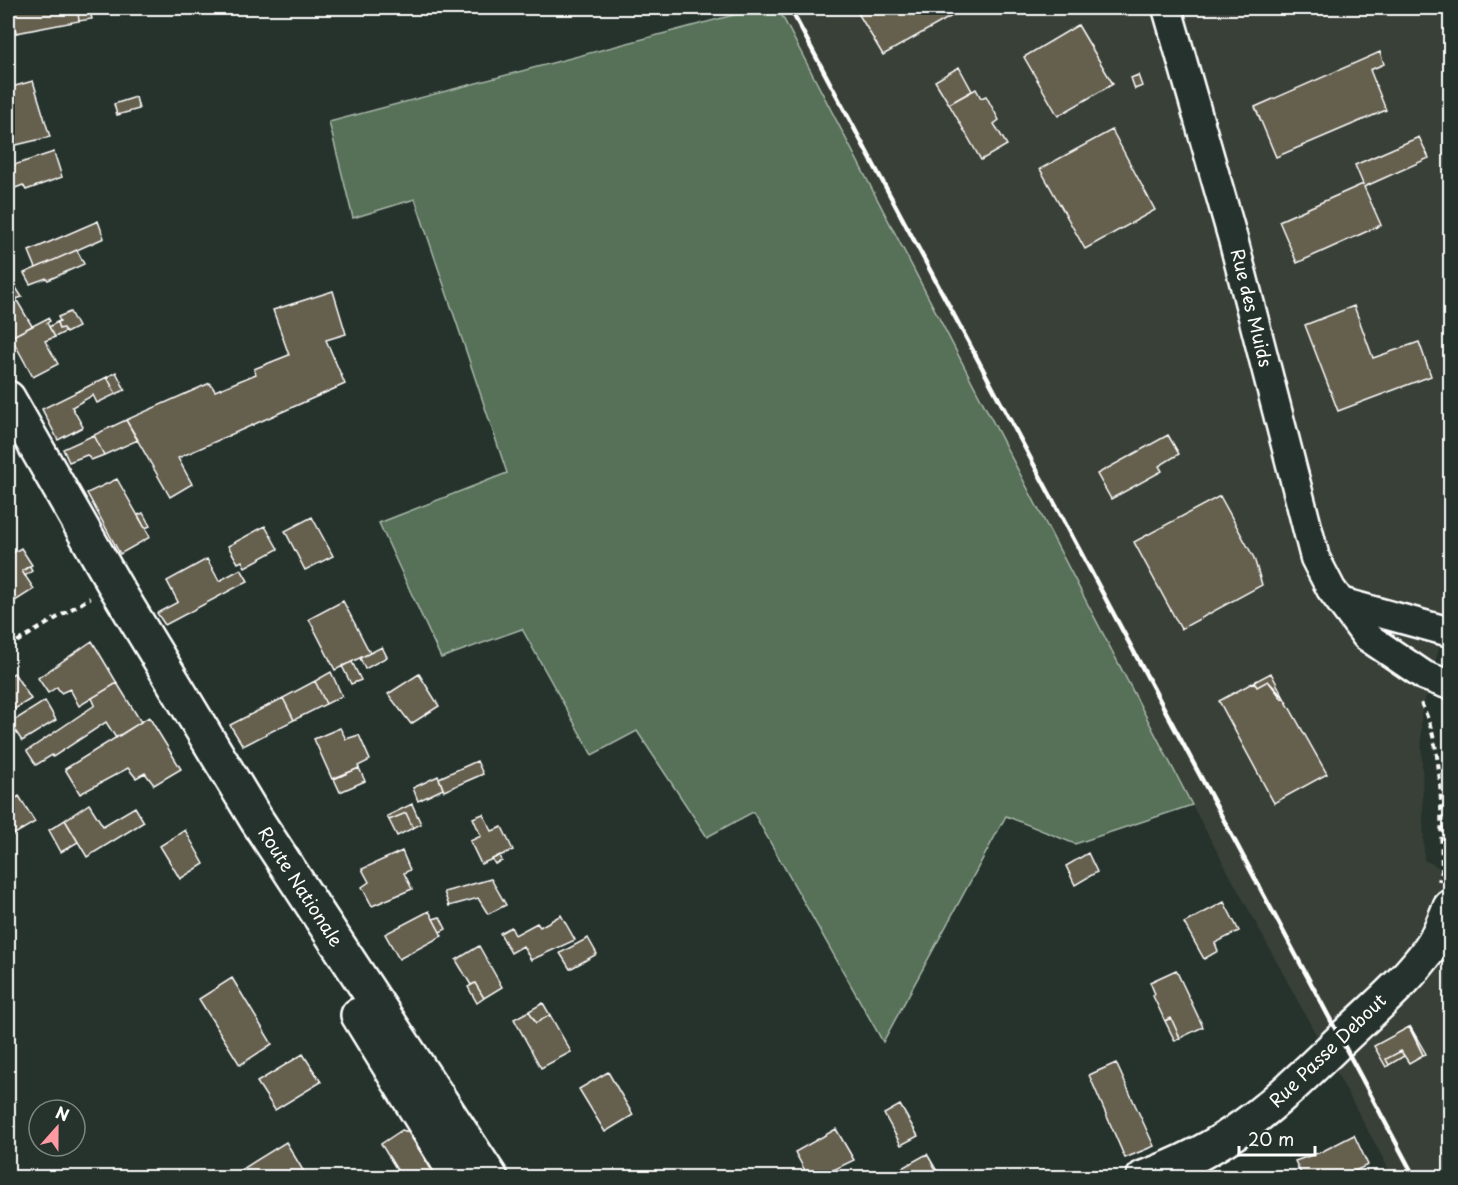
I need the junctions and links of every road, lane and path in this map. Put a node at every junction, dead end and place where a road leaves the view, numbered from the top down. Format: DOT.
graph roads {
  1 [pos="1167,8"];
  2 [pos="8,398"];
  3 [pos="114,584"];
  4 [pos="1344,603"];
  5 [pos="1450,632"];
  6 [pos="8,647"];
  7 [pos="1450,685"];
  8 [pos="1418,699"];
  9 [pos="256,819"];
  10 [pos="1443,899"];
  11 [pos="458,1178"];
  12 [pos="491,1178"];
  13 [pos="1143,1178"];
  1 -- 4 [label="street, Rue des Muids"];
  2 -- 3 [label="main road"];
  3 -- 6 [label="path"];
  3 -- 9 [label="main road"];
  4 -- 5 [label="street"];
  4 -- 7 [label="street, Rue des Muids"];
  8 -- 10 [label="path"];
  9 -- 11 [label="main road, Route Nationale"];
  9 -- 12 [label="main road, Route Nationale"];
  10 -- 13 [label="main road, Rue Passe Debout"];
}
